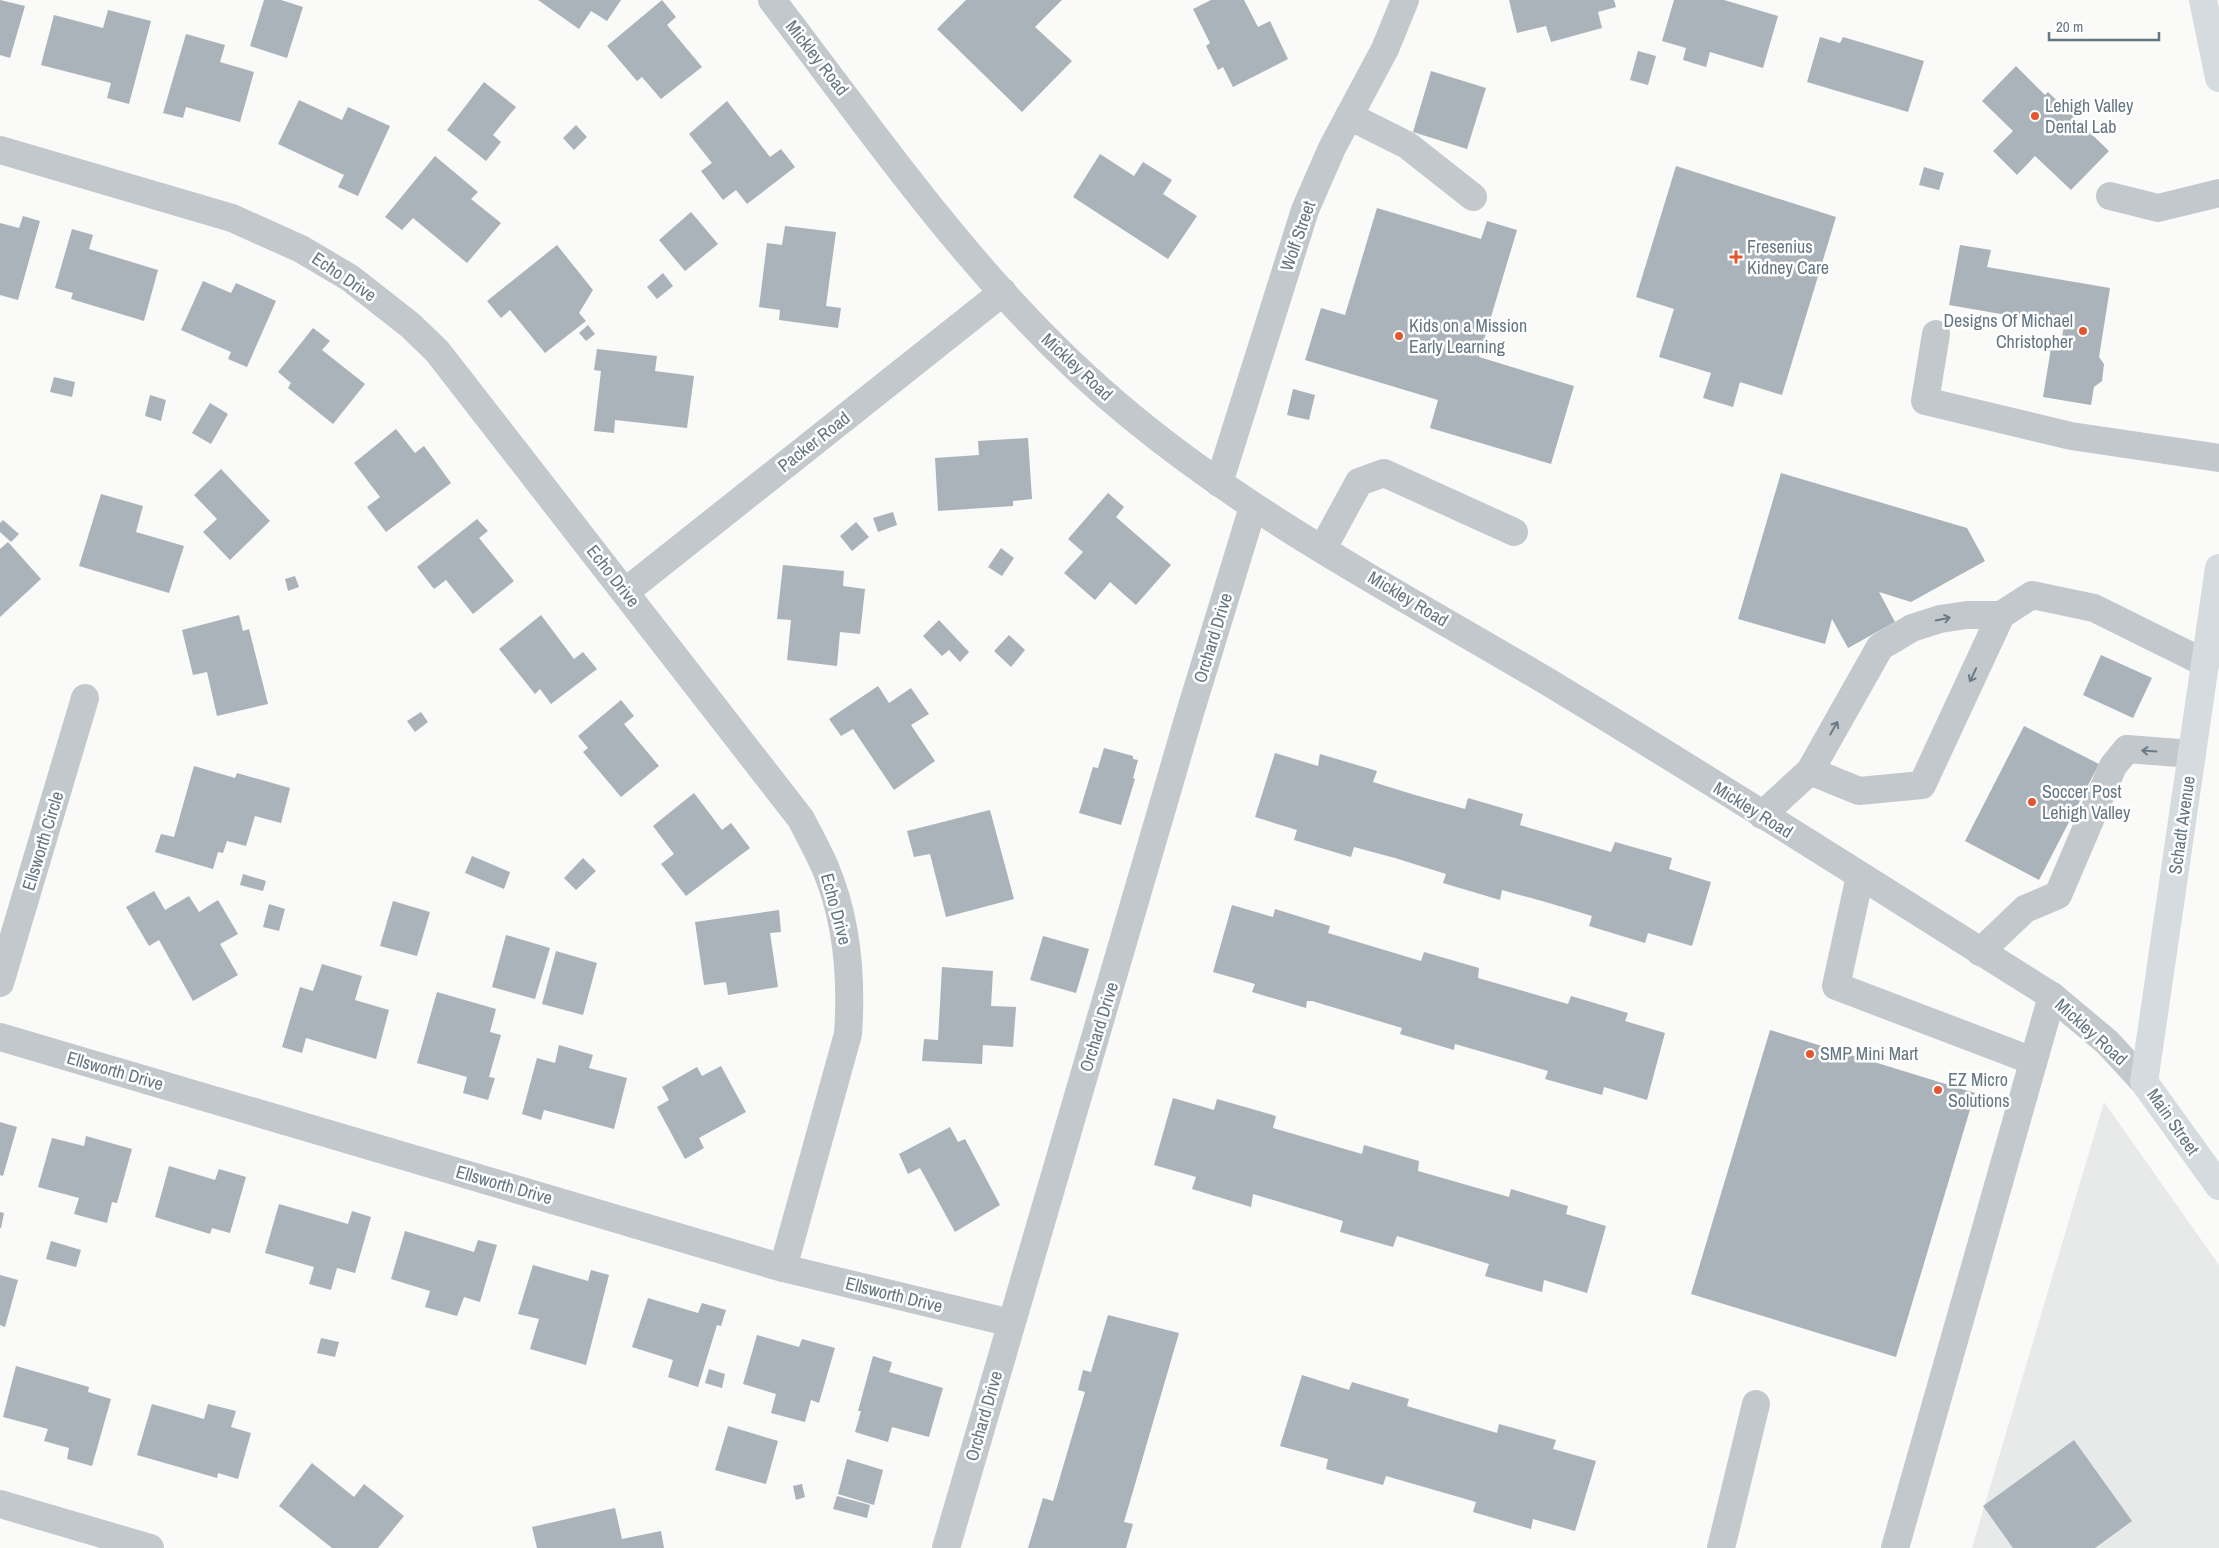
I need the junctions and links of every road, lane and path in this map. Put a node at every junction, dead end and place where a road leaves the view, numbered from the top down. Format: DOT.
graph roads {
  1 [pos="772,0"];
  2 [pos="1405,0"];
  3 [pos="2203,0"];
  4 [pos="2219,78"];
  5 [pos="1349,116"];
  6 [pos="0,150"];
  7 [pos="2219,194"];
  8 [pos="2110,196"];
  9 [pos="1473,197"];
  10 [pos="1003,292"];
  11 [pos="1936,334"];
  12 [pos="2219,458"];
  13 [pos="1219,483"];
  14 [pos="1253,507"];
  15 [pos="1514,532"];
  16 [pos="1323,548"];
  17 [pos="2219,568"];
  18 [pos="625,592"];
  19 [pos="2001,614"];
  20 [pos="2205,663"];
  21 [pos="85,698"];
  22 [pos="2192,754"];
  23 [pos="1810,771"];
  24 [pos="1762,815"];
  25 [pos="1860,876"];
  26 [pos="1980,952"];
  27 [pos="0,983"];
  28 [pos="2052,996"];
  29 [pos="0,1037"];
  30 [pos="2034,1062"];
  31 [pos="2144,1082"];
  32 [pos="2219,1186"];
  33 [pos="784,1268"];
  34 [pos="1011,1323"];
  35 [pos="1756,1404"];
  36 [pos="0,1504"];
  37 [pos="150,1548"];
  38 [pos="946,1548"];
  39 [pos="1720,1548"];
  40 [pos="1895,1548"];
  1 -- 10 [label="street, Mickley Road"];
  2 -- 5 [label="street, Wolf Street"];
  3 -- 4 [label="main road"];
  5 -- 9 [label="street"];
  5 -- 13 [label="street, Wolf Street"];
  6 -- 18 [label="street, Echo Drive"];
  7 -- 8 [label="street"];
  10 -- 13 [label="street, Mickley Road"];
  10 -- 18 [label="street, Packer Road"];
  11 -- 12 [label="street"];
  13 -- 14 [label="street, Mickley Road"];
  14 -- 16 [label="street, Mickley Road"];
  14 -- 34 [label="street, Orchard Drive"];
  15 -- 16 [label="street"];
  16 -- 24 [label="street, Mickley Road"];
  17 -- 20 [label="main road, Schadt Avenue"];
  18 -- 33 [label="street, Echo Drive"];
  19 -- 20 [label="street"];
  23 -- 19 [label="street, one-way"];
  19 -- 23 [label="street, one-way"];
  20 -- 22 [label="main road, Schadt Avenue"];
  21 -- 27 [label="street, Ellsworth Circle"];
  22 -- 26 [label="street, one-way"];
  22 -- 31 [label="main road, Schadt Avenue"];
  23 -- 24 [label="street"];
  24 -- 25 [label="street, Mickley Road"];
  25 -- 26 [label="street, Mickley Road"];
  25 -- 30 [label="street"];
  26 -- 28 [label="street, Mickley Road"];
  28 -- 30 [label="street"];
  28 -- 31 [label="street, Mickley Road"];
  29 -- 33 [label="street, Ellsworth Drive"];
  30 -- 40 [label="street"];
  31 -- 32 [label="main road, Main Street"];
  33 -- 34 [label="street, Ellsworth Drive"];
  34 -- 38 [label="street, Orchard Drive"];
  35 -- 39 [label="street"];
  36 -- 37 [label="street"];
}
